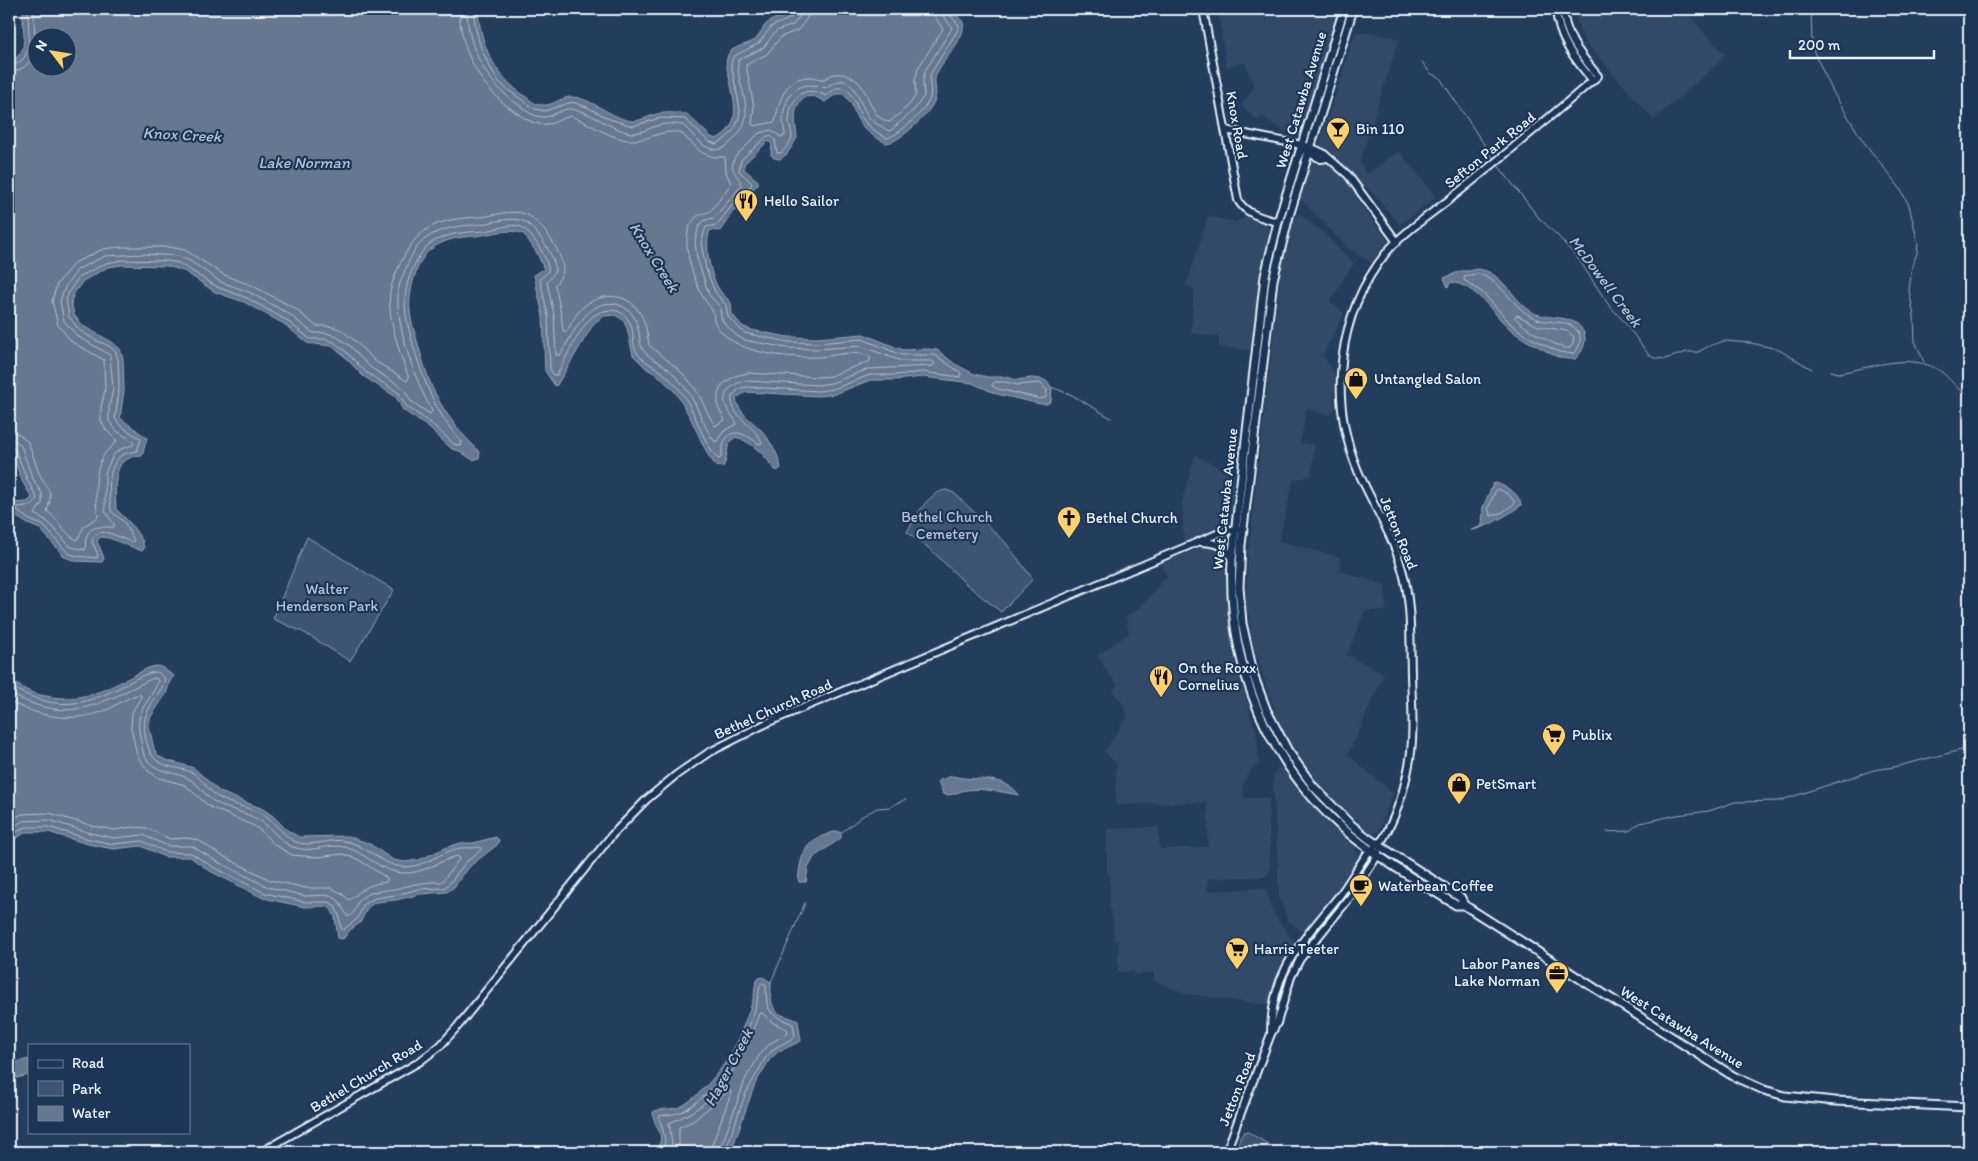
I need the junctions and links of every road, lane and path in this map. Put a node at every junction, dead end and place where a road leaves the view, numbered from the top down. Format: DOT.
graph roads {
  1 [pos="1203,9"];
  2 [pos="1344,9"];
  3 [pos="1349,9"];
  4 [pos="1353,9"];
  5 [pos="1556,9"];
  6 [pos="1563,9"];
  7 [pos="1338,57"];
  8 [pos="1596,78"];
  9 [pos="1225,130"];
  10 [pos="1302,147"];
  11 [pos="1309,151"];
  12 [pos="1278,222"];
  13 [pos="1397,242"];
  14 [pos="1270,255"];
  15 [pos="1269,307"];
  16 [pos="1255,354"];
  17 [pos="1258,407"];
  18 [pos="1235,529"];
  19 [pos="1243,529"];
  20 [pos="1200,542"];
  21 [pos="1232,560"];
  22 [pos="1240,658"];
  23 [pos="1266,709"];
  24 [pos="1378,845"];
  25 [pos="1370,850"];
  26 [pos="1378,855"];
  27 [pos="1464,905"];
  28 [pos="1270,1034"];
  29 [pos="1969,1107"];
  30 [pos="261,1152"];
  31 [pos="1226,1152"];
  1 -- 9 [label="street, Knox Road"];
  2 -- 10 [label="main road, West Catawba Avenue"];
  3 -- 7 [label="main road"];
  4 -- 7 [label="main road, West Catawba Avenue"];
  5 -- 8 [label="street"];
  6 -- 8 [label="street"];
  7 -- 11 [label="main road, West Catawba Avenue"];
  8 -- 13 [label="street, Sefton Park Road"];
  9 -- 10 [label="street"];
  9 -- 12 [label="street, Knox Road"];
  10 -- 11 [label="street"];
  10 -- 12 [label="main road, West Catawba Avenue"];
  11 -- 13 [label="street"];
  11 -- 15 [label="main road, West Catawba Avenue"];
  12 -- 14 [label="main road, West Catawba Avenue"];
  13 -- 24 [label="street, Jetton Road"];
  14 -- 15 [label="main road"];
  14 -- 16 [label="main road, West Catawba Avenue"];
  15 -- 17 [label="main road, West Catawba Avenue"];
  16 -- 17 [label="main road"];
  16 -- 18 [label="main road, West Catawba Avenue"];
  17 -- 19 [label="main road, West Catawba Avenue"];
  18 -- 19 [label="street, Bethel Church Road"];
  18 -- 20 [label="street, Bethel Church Road"];
  18 -- 21 [label="main road, West Catawba Avenue"];
  19 -- 23 [label="main road, West Catawba Avenue"];
  20 -- 21 [label="street"];
  20 -- 30 [label="street, Bethel Church Road"];
  21 -- 22 [label="main road, West Catawba Avenue"];
  22 -- 23 [label="main road"];
  22 -- 25 [label="main road, West Catawba Avenue"];
  23 -- 24 [label="main road, West Catawba Avenue"];
  24 -- 25 [label="street, Jetton Road"];
  24 -- 26 [label="street"];
  24 -- 27 [label="main road, West Catawba Avenue"];
  25 -- 26 [label="main road, West Catawba Avenue"];
  25 -- 28 [label="street, Jetton Road"];
  26 -- 27 [label="main road, West Catawba Avenue"];
  26 -- 28 [label="street, Jetton Road"];
  27 -- 29 [label="main road, West Catawba Avenue"];
  28 -- 31 [label="street, Jetton Road"];
}
